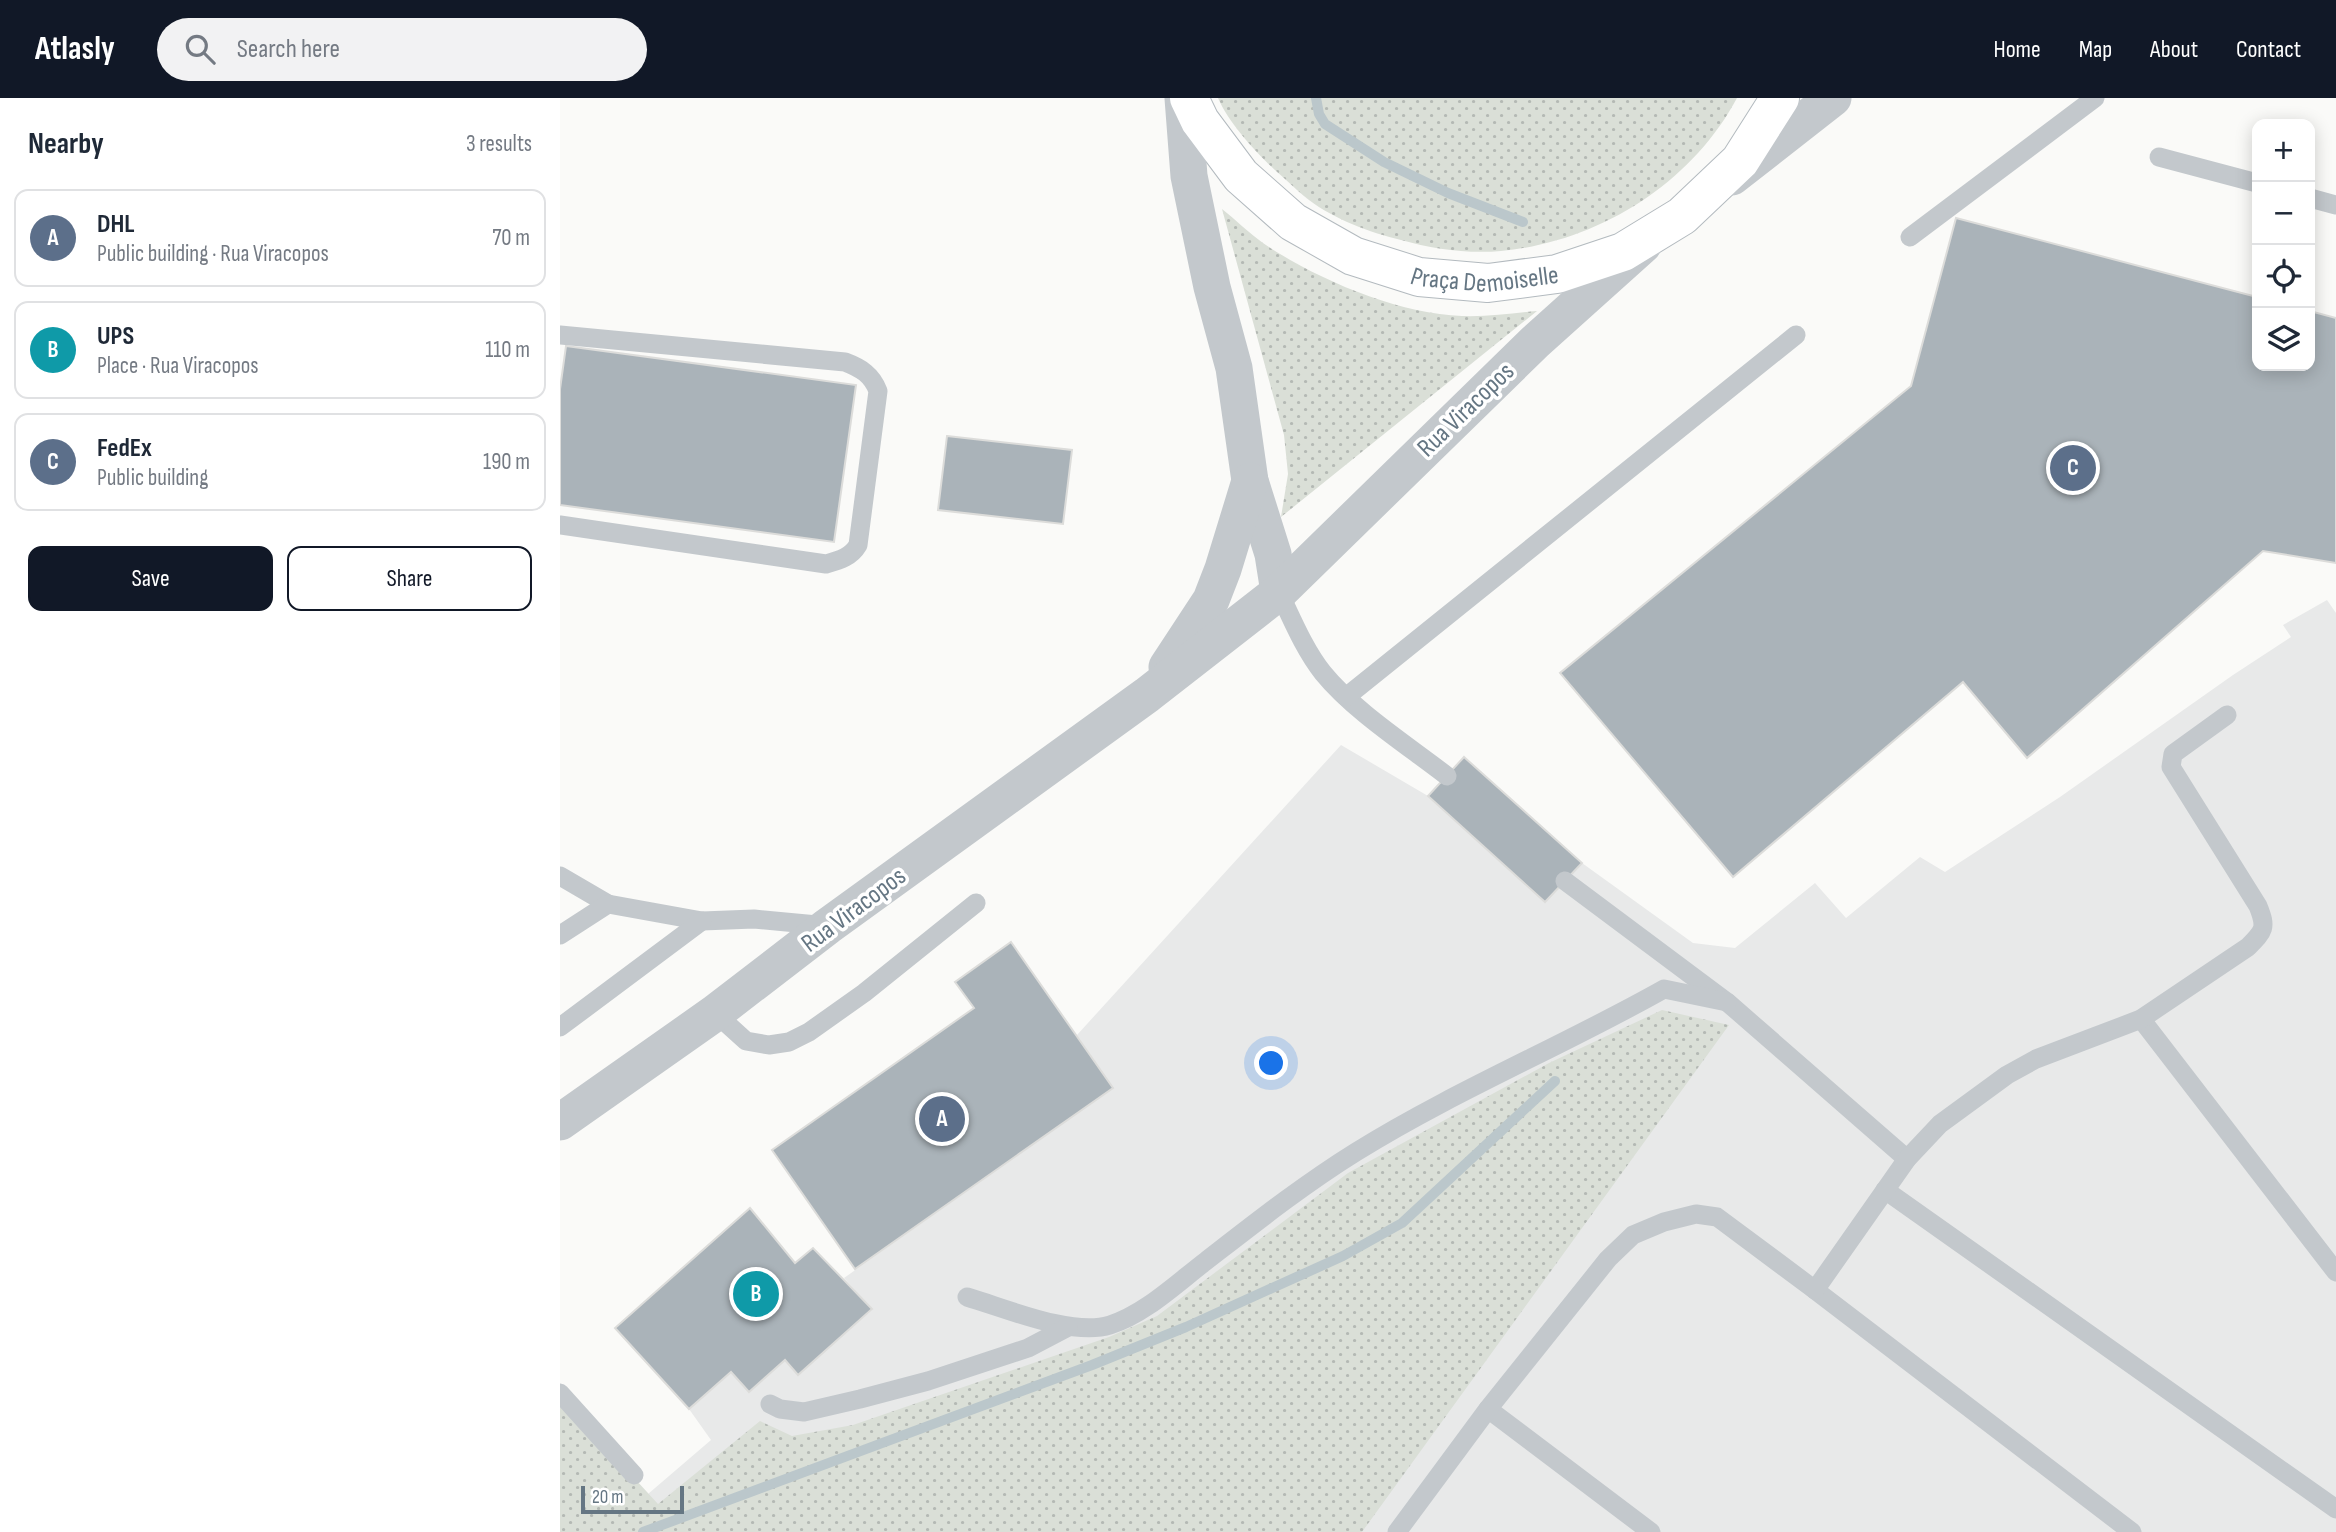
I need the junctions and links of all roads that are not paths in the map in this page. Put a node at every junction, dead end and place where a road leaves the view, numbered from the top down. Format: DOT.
graph roads {
  1 [pos="1183,98"];
  2 [pos="1189,98"];
  3 [pos="1780,98"];
  4 [pos="1833,98"];
  5 [pos="2095,98"];
  6 [pos="2159,157"];
  7 [pos="2253,182"];
  8 [pos="2315,199"];
  9 [pos="2336,205"];
  10 [pos="1669,224"];
  11 [pos="1909,237"];
  12 [pos="560,335"];
  13 [pos="1796,335"];
  14 [pos="1250,481"];
  15 [pos="560,525"];
  16 [pos="1279,592"];
  17 [pos="1147,695"];
  18 [pos="1346,697"];
  19 [pos="2227,715"];
  20 [pos="1447,776"];
  21 [pos="560,876"];
  22 [pos="1565,881"];
  23 [pos="976,903"];
  24 [pos="608,904"];
  25 [pos="702,921"];
  26 [pos="828,926"];
  27 [pos="560,935"];
  28 [pos="1727,1002"];
  29 [pos="715,1013"];
  30 [pos="2141,1019"];
  31 [pos="560,1027"];
  32 [pos="560,1122"];
  33 [pos="1907,1159"];
  34 [pos="1885,1190"];
  35 [pos="2336,1272"];
  36 [pos="1815,1290"];
  37 [pos="967,1297"];
  38 [pos="1068,1327"];
  39 [pos="560,1392"];
  40 [pos="770,1404"];
  41 [pos="1488,1409"];
  42 [pos="634,1475"];
  43 [pos="2336,1509"];
  44 [pos="1397,1532"];
  45 [pos="1651,1532"];
  46 [pos="2132,1532"];
  1 -- 14 [label="street, Rua Viracopos"];
  2 -- 10 [label="main road, Praça Demoiselle"];
  3 -- 10 [label="main road, Praça Demoiselle"];
  4 -- 10 [label="street, Rua Viracopos"];
  5 -- 11 [label="lane"];
  6 -- 7 [label="lane"];
  8 -- 9 [label="lane"];
  10 -- 16 [label="street, Rua Viracopos"];
  12 -- 15 [label="lane"];
  13 -- 18 [label="lane"];
  14 -- 16 [label="street, Rua Viracopos"];
  14 -- 17 [label="street, Rua Viracopos"];
  16 -- 17 [label="street, Rua Viracopos"];
  16 -- 18 [label="lane"];
  17 -- 26 [label="street, Rua Viracopos"];
  18 -- 20 [label="lane"];
  19 -- 30 [label="lane"];
  21 -- 24 [label="lane"];
  22 -- 28 [label="lane"];
  23 -- 29 [label="lane"];
  24 -- 25 [label="lane"];
  24 -- 27 [label="lane"];
  25 -- 26 [label="lane"];
  25 -- 31 [label="lane"];
  26 -- 29 [label="street, Rua Viracopos"];
  28 -- 33 [label="lane"];
  28 -- 38 [label="lane"];
  29 -- 32 [label="street, Rua Viracopos"];
  30 -- 33 [label="lane"];
  30 -- 35 [label="lane"];
  33 -- 34 [label="lane"];
  34 -- 36 [label="lane"];
  34 -- 43 [label="lane"];
  36 -- 41 [label="lane"];
  36 -- 46 [label="lane"];
  37 -- 38 [label="lane"];
  38 -- 40 [label="lane"];
  39 -- 42 [label="lane"];
  41 -- 44 [label="lane"];
  41 -- 45 [label="lane"];
}
